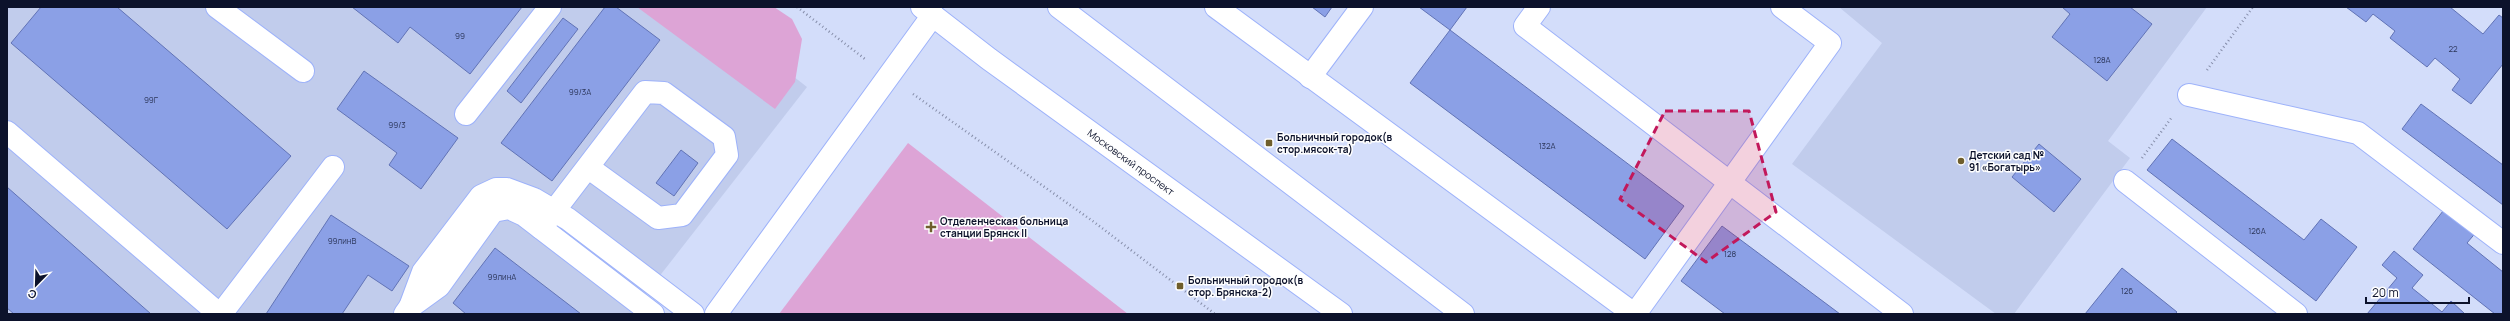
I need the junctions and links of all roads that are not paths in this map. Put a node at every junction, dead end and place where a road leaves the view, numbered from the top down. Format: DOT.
graph roads {
  1 [pos="217,7"];
  2 [pos="550,7"];
  3 [pos="1059,7"];
  4 [pos="1216,7"];
  5 [pos="1362,7"];
  6 [pos="1539,7"];
  7 [pos="1782,7"];
  8 [pos="931,10"];
  9 [pos="303,71"];
  10 [pos="1310,77"];
  11 [pos="2189,95"];
  12 [pos="466,114"];
  13 [pos="7,132"];
  14 [pos="333,167"];
  15 [pos="589,168"];
  16 [pos="2125,181"];
  17 [pos="1730,182"];
  18 [pos="555,211"];
  19 [pos="541,228"];
  20 [pos="2503,243"];
  21 [pos="412,312"];
  22 [pos="220,314"];
  23 [pos="653,314"];
  24 [pos="693,314"];
  25 [pos="716,314"];
  26 [pos="1341,314"];
  27 [pos="1463,314"];
  28 [pos="1635,314"];
  29 [pos="1902,314"];
  30 [pos="2296,314"];
  1 -- 9 [label="main road"];
  2 -- 12 [label="main road"];
  3 -- 27 [label="main road"];
  4 -- 10 [label="main road"];
  5 -- 10 [label="main road"];
  6 -- 17 [label="main road"];
  7 -- 17 [label="main road"];
  8 -- 25 [label="main road"];
  8 -- 26 [label="main road, Московский проспект"];
  10 -- 28 [label="main road"];
  11 -- 20 [label="main road"];
  13 -- 22 [label="main road"];
  14 -- 22 [label="main road"];
  15 -- 15 [label="main road"];
  15 -- 18 [label="main road"];
  16 -- 30 [label="main road"];
  17 -- 28 [label="main road"];
  17 -- 29 [label="main road"];
  18 -- 19 [label="main road"];
  18 -- 21 [label="main road"];
  18 -- 24 [label="main road"];
  19 -- 21 [label="main road"];
  19 -- 23 [label="main road"];
}
